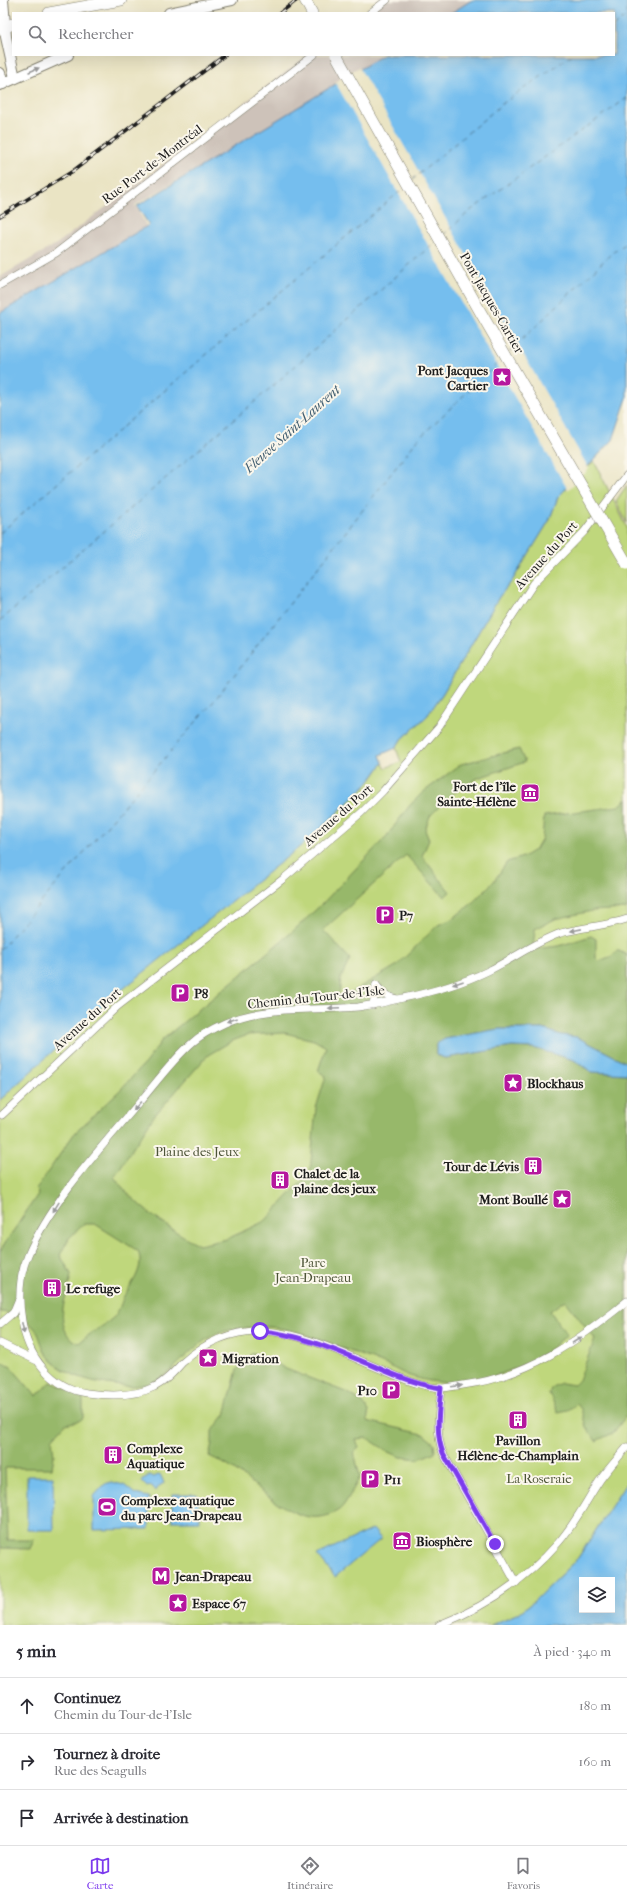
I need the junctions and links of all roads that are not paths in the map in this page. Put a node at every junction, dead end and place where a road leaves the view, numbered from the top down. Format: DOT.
graph roads {
  1 [pos="3,0"];
  2 [pos="121,0"];
  3 [pos="232,0"];
  4 [pos="304,0"];
  5 [pos="387,0"];
  6 [pos="55,12"];
  7 [pos="174,12"];
  8 [pos="311,12"];
  9 [pos="371,12"];
  10 [pos="6,27"];
  11 [pos="66,56"];
  12 [pos="313,56"];
  13 [pos="337,56"];
  14 [pos="0,73"];
  15 [pos="15,78"];
  16 [pos="1,84"];
  17 [pos="0,285"];
  18 [pos="627,475"];
  19 [pos="627,564"];
  20 [pos="627,919"];
  21 [pos="398,1000"];
  22 [pos="373,1005"];
  23 [pos="2,1115"];
  24 [pos="18,1298"];
  25 [pos="627,1301"];
  26 [pos="0,1324"];
  27 [pos="0,1343"];
  28 [pos="35,1360"];
  29 [pos="441,1388"];
  30 [pos="627,1447"];
  31 [pos="516,1583"];
  32 [pos="439,1625"];
  1 -- 10 [label="main road"];
  2 -- 6 [label="main road"];
  3 -- 7 [label="main road"];
  4 -- 8 [label="main road"];
  5 -- 9 [label="street"];
  10 -- 15 [label="main road"];
  15 -- 11 [label="main road, one-way"];
  12 -- 17 [label="street, Rue Port-de-Montréal"];
  13 -- 19 [label="main road, Pont Jacques-Cartier, bridge"];
  14 -- 16 [label="main road"];
  15 -- 16 [label="main road"];
  18 -- 23 [label="street, Avenue du Port"];
  20 -- 21 [label="street, Chemin du Tour-de-l'Isle, one-way"];
  21 -- 22 [label="street, Chemin du Tour-de-l'Isle"];
  21 -- 22 [label="street"];
  22 -- 24 [label="street, Chemin du Tour-de-l'Isle, one-way"];
  24 -- 26 [label="street, Chemin du Tour-de-l'Isle"];
  24 -- 28 [label="street, Chemin du Tour-de-l'Isle, one-way"];
  29 -- 25 [label="street, Chemin du Tour-de-l'Isle, one-way"];
  27 -- 28 [label="street, Chemin du Tour-de-l'Isle"];
  28 -- 29 [label="street, Chemin du Tour-de-l'Isle"];
  29 -- 31 [label="street"];
  30 -- 31 [label="street"];
  31 -- 32 [label="street"];
}
